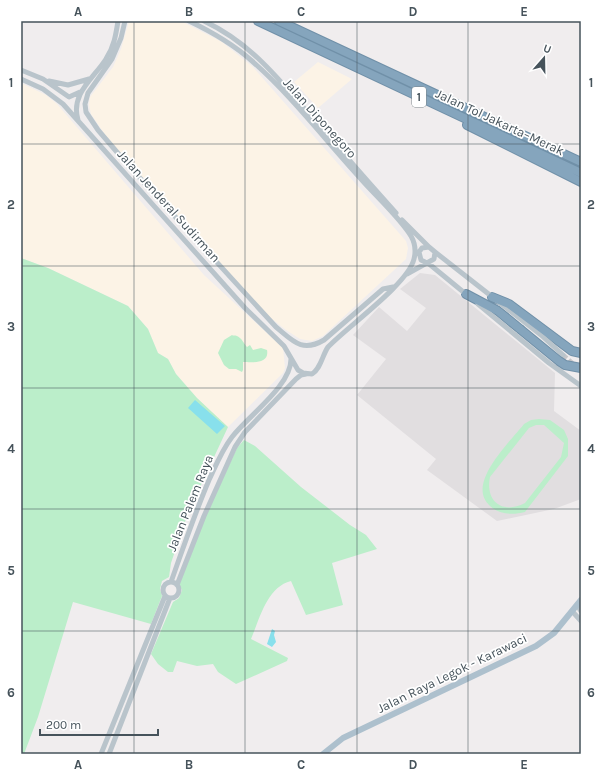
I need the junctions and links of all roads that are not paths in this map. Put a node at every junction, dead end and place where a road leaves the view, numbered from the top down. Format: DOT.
graph roads {
  1 [pos="118,21"];
  2 [pos="125,21"];
  3 [pos="189,21"];
  4 [pos="204,21"];
  5 [pos="258,21"];
  6 [pos="279,21"];
  7 [pos="21,70"];
  8 [pos="277,77"];
  9 [pos="92,78"];
  10 [pos="21,79"];
  11 [pos="43,79"];
  12 [pos="280,88"];
  13 [pos="80,92"];
  14 [pos="69,97"];
  15 [pos="63,104"];
  16 [pos="441,108"];
  17 [pos="79,121"];
  18 [pos="343,160"];
  19 [pos="581,162"];
  20 [pos="357,169"];
  21 [pos="126,173"];
  22 [pos="581,173"];
  23 [pos="581,182"];
  24 [pos="148,186"];
  25 [pos="407,231"];
  26 [pos="417,236"];
  27 [pos="198,243"];
  28 [pos="429,247"];
  29 [pos="415,250"];
  30 [pos="435,252"];
  31 [pos="201,259"];
  32 [pos="426,262"];
  33 [pos="406,274"];
  34 [pos="394,286"];
  35 [pos="466,294"];
  36 [pos="492,297"];
  37 [pos="256,307"];
  38 [pos="358,310"];
  39 [pos="265,327"];
  40 [pos="350,327"];
  41 [pos="324,340"];
  42 [pos="581,353"];
  43 [pos="563,355"];
  44 [pos="292,358"];
  45 [pos="581,368"];
  46 [pos="306,374"];
  47 [pos="581,386"];
  48 [pos="171,582"];
  49 [pos="177,584"];
  50 [pos="168,597"];
  51 [pos="580,605"];
  52 [pos="572,611"];
  53 [pos="581,621"];
  54 [pos="101,754"];
  55 [pos="109,754"];
  56 [pos="323,754"];
  1 -- 9 [label="street"];
  2 -- 24 [label="street, Jalan Jenderal Sudirman"];
  3 -- 12 [label="street, Jalan Diponegoro"];
  4 -- 8 [label="street, Jalan Diponegoro"];
  5 -- 16 [label="highway, Jalan Tol Jakarta–Merak / 1"];
  6 -- 19 [label="highway, Jalan Tol Jakarta–Merak / 1"];
  7 -- 11 [label="street"];
  8 -- 12 [label="street"];
  8 -- 20 [label="street, Jalan Diponegoro"];
  9 -- 11 [label="street"];
  9 -- 13 [label="street"];
  10 -- 15 [label="street, Jalan Jenderal Sudirman"];
  11 -- 14 [label="street"];
  12 -- 18 [label="street, Jalan Diponegoro"];
  13 -- 14 [label="street"];
  13 -- 17 [label="street"];
  14 -- 15 [label="street"];
  15 -- 17 [label="street, Jalan Jenderal Sudirman"];
  16 -- 22 [label="highway, Jalan Tol Jakarta–Merak / 1"];
  16 -- 23 [label="highway"];
  17 -- 21 [label="street, Jalan Jenderal Sudirman"];
  18 -- 20 [label="street"];
  18 -- 25 [label="street, Jalan Diponegoro"];
  20 -- 26 [label="street, Jalan Diponegoro"];
  21 -- 24 [label="street"];
  21 -- 31 [label="street, Jalan Jenderal Sudirman"];
  24 -- 27 [label="street, Jalan Jenderal Sudirman"];
  25 -- 26 [label="street"];
  25 -- 29 [label="street, Jalan Diponegoro"];
  26 -- 28 [label="street, Jalan Diponegoro"];
  27 -- 31 [label="street"];
  27 -- 37 [label="street, Jalan Jenderal Sudirman"];
  28 -- 30 [label="street"];
  28 -- 32 [label="street"];
  29 -- 33 [label="street, Jalan Palem Raya"];
  30 -- 32 [label="street"];
  30 -- 36 [label="street"];
  31 -- 39 [label="street, Jalan Jenderal Sudirman"];
  32 -- 33 [label="street, Jalan Palem Raya"];
  32 -- 35 [label="street"];
  33 -- 34 [label="street, Jalan Palem Raya"];
  34 -- 38 [label="street, Jalan Palem Raya"];
  34 -- 40 [label="street, Jalan Palem Raya"];
  35 -- 45 [label="highway, bridge"];
  35 -- 47 [label="street"];
  36 -- 42 [label="highway"];
  36 -- 43 [label="street"];
  37 -- 39 [label="street"];
  37 -- 41 [label="street, Jalan Jenderal Sudirman"];
  38 -- 40 [label="street"];
  38 -- 41 [label="street, Jalan Palem Raya"];
  39 -- 44 [label="street, Jalan Jenderal Sudirman"];
  40 -- 46 [label="street, Jalan Palem Raya"];
  44 -- 46 [label="street"];
  44 -- 48 [label="street, Jalan Palem Raya"];
  46 -- 49 [label="street, Jalan Palem Raya"];
  48 -- 49 [label="street"];
  48 -- 50 [label="street"];
  49 -- 50 [label="street"];
  50 -- 54 [label="street"];
  50 -- 55 [label="street"];
  51 -- 52 [label="main road, Jalan Raya Legok - Karawaci"];
  52 -- 53 [label="street"];
  52 -- 56 [label="main road, Jalan Raya Legok - Karawaci"];
}
